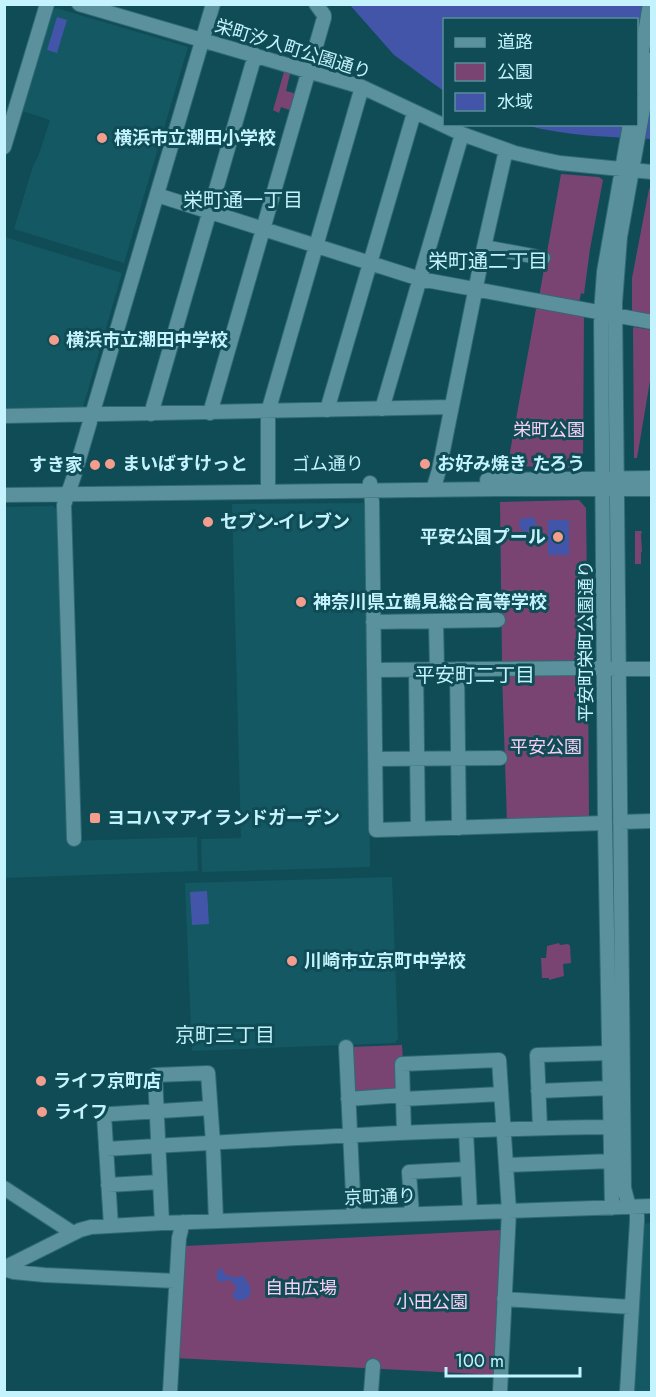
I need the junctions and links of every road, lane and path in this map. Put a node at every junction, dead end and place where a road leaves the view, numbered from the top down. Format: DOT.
graph roads {
  1 [pos="46,4"];
  2 [pos="79,4"];
  3 [pos="213,4"];
  4 [pos="316,4"];
  5 [pos="650,4"];
  6 [pos="203,40"];
  7 [pos="255,55"];
  8 [pos="651,59"];
  9 [pos="309,71"];
  10 [pos="638,74"];
  11 [pos="362,87"];
  12 [pos="414,112"];
  13 [pos="638,114"];
  14 [pos="443,125"];
  15 [pos="445,126"];
  16 [pos="630,126"];
  17 [pos="635,126"];
  18 [pos="462,134"];
  19 [pos="4,147"];
  20 [pos="630,148"];
  21 [pos="506,150"];
  22 [pos="627,169"];
  23 [pos="651,172"];
  24 [pos="157,195"];
  25 [pos="209,212"];
  26 [pos="262,229"];
  27 [pos="315,246"];
  28 [pos="484,247"];
  29 [pos="543,258"];
  30 [pos="371,264"];
  31 [pos="420,279"];
  32 [pos="476,289"];
  33 [pos="608,314"];
  34 [pos="651,322"];
  35 [pos="451,407"];
  36 [pos="382,409"];
  37 [pos="327,410"];
  38 [pos="210,412"];
  39 [pos="268,412"];
  40 [pos="151,414"];
  41 [pos="92,415"];
  42 [pos="4,416"];
  43 [pos="651,478"];
  44 [pos="610,484"];
  45 [pos="4,486"];
  46 [pos="370,486"];
  47 [pos="434,486"];
  48 [pos="268,487"];
  49 [pos="69,489"];
  50 [pos="651,489"];
  51 [pos="4,495"];
  52 [pos="498,620"];
  53 [pos="436,621"];
  54 [pos="373,622"];
  55 [pos="604,668"];
  56 [pos="457,669"];
  57 [pos="618,669"];
  58 [pos="651,669"];
  59 [pos="374,670"];
  60 [pos="416,670"];
  61 [pos="437,670"];
  62 [pos="458,758"];
  63 [pos="500,758"];
  64 [pos="375,759"];
  65 [pos="417,759"];
  66 [pos="651,821"];
  67 [pos="613,823"];
  68 [pos="459,828"];
  69 [pos="418,829"];
  70 [pos="74,838"];
  71 [pos="346,1047"];
  72 [pos="610,1053"];
  73 [pos="610,1088"];
  74 [pos="538,1091"];
  75 [pos="501,1094"];
  76 [pos="403,1097"];
  77 [pos="348,1099"];
  78 [pos="210,1108"];
  79 [pos="157,1111"];
  80 [pos="611,1127"];
  81 [pos="540,1128"];
  82 [pos="503,1129"];
  83 [pos="466,1131"];
  84 [pos="404,1133"];
  85 [pos="350,1136"];
  86 [pos="213,1143"];
  87 [pos="158,1146"];
  88 [pos="106,1149"];
  89 [pos="612,1161"];
  90 [pos="506,1165"];
  91 [pos="468,1169"];
  92 [pos="160,1182"];
  93 [pos="108,1185"];
  94 [pos="4,1188"];
  95 [pos="651,1206"];
  96 [pos="633,1207"];
  97 [pos="612,1208"];
  98 [pos="508,1211"];
  99 [pos="470,1212"];
  100 [pos="412,1214"];
  101 [pos="354,1216"];
  102 [pos="216,1221"];
  103 [pos="183,1222"];
  104 [pos="162,1223"];
  105 [pos="111,1226"];
  106 [pos="73,1233"];
  107 [pos="4,1268"];
  108 [pos="176,1281"];
  109 [pos="504,1299"];
  110 [pos="631,1307"];
  111 [pos="373,1366"];
  112 [pos="170,1392"];
  113 [pos="371,1392"];
  114 [pos="500,1392"];
  115 [pos="627,1392"];
  1 -- 19 [label="street"];
  2 -- 6 [label="street, 栄町汐入町公園通り"];
  3 -- 6 [label="street"];
  4 -- 9 [label="street"];
  5 -- 10 [label="street"];
  6 -- 7 [label="street, 栄町汐入町公園通り"];
  6 -- 24 [label="street"];
  7 -- 9 [label="street, 栄町汐入町公園通り"];
  7 -- 25 [label="street"];
  8 -- 13 [label="street"];
  9 -- 11 [label="street, 栄町汐入町公園通り"];
  9 -- 26 [label="street"];
  11 -- 12 [label="street, 栄町汐入町公園通り"];
  11 -- 27 [label="street"];
  12 -- 14 [label="street, 栄町汐入町公園通り"];
  12 -- 30 [label="street"];
  15 -- 18 [label="street, 栄町汐入町公園通り"];
  16 -- 20 [label="street"];
  17 -- 20 [label="street"];
  18 -- 21 [label="street, 栄町汐入町公園通り"];
  18 -- 31 [label="street"];
  20 -- 22 [label="street, 平安町栄町公園通り"];
  21 -- 22 [label="street, 栄町汐入町公園通り"];
  21 -- 28 [label="street"];
  22 -- 23 [label="street, 栄町汐入町公園通り"];
  22 -- 33 [label="street, 平安町栄町公園通り"];
  24 -- 25 [label="street"];
  24 -- 41 [label="street"];
  25 -- 26 [label="street"];
  25 -- 40 [label="street"];
  26 -- 27 [label="street"];
  26 -- 38 [label="street"];
  27 -- 30 [label="street"];
  27 -- 39 [label="street"];
  28 -- 29 [label="street"];
  28 -- 32 [label="street"];
  30 -- 31 [label="street"];
  30 -- 37 [label="street"];
  31 -- 32 [label="street"];
  31 -- 36 [label="street"];
  32 -- 33 [label="street"];
  32 -- 35 [label="street"];
  33 -- 34 [label="street"];
  33 -- 44 [label="street, 平安町栄町公園通り"];
  35 -- 36 [label="street"];
  35 -- 47 [label="street"];
  36 -- 37 [label="street"];
  37 -- 39 [label="street"];
  38 -- 39 [label="street"];
  38 -- 40 [label="street"];
  39 -- 48 [label="street"];
  40 -- 41 [label="street"];
  41 -- 42 [label="street"];
  41 -- 49 [label="street"];
  43 -- 44 [label="street, ゴム通り"];
  44 -- 47 [label="street, ゴム通り"];
  44 -- 50 [label="street, ゴム通り"];
  44 -- 55 [label="street, 平安町栄町公園通り"];
  44 -- 57 [label="street, 平安町栄町公園通り"];
  45 -- 49 [label="street, ゴム通り"];
  46 -- 47 [label="street, ゴム通り"];
  46 -- 48 [label="street, ゴム通り"];
  46 -- 54 [label="street"];
  48 -- 49 [label="street, ゴム通り"];
  49 -- 51 [label="street"];
  49 -- 70 [label="street"];
  52 -- 53 [label="street"];
  53 -- 54 [label="street"];
  53 -- 61 [label="street"];
  54 -- 59 [label="street"];
  55 -- 56 [label="street"];
  55 -- 57 [label="street"];
  55 -- 67 [label="street, 平安町栄町公園通り"];
  56 -- 61 [label="street"];
  56 -- 62 [label="street"];
  57 -- 58 [label="street"];
  57 -- 67 [label="street, 平安町栄町公園通り"];
  59 -- 60 [label="street"];
  59 -- 64 [label="street"];
  60 -- 61 [label="street"];
  60 -- 65 [label="street"];
  62 -- 63 [label="street"];
  62 -- 65 [label="street"];
  62 -- 68 [label="street"];
  64 -- 65 [label="street"];
  64 -- 69 [label="street"];
  65 -- 69 [label="street"];
  66 -- 67 [label="street"];
  67 -- 68 [label="street"];
  67 -- 72 [label="street, 平安町栄町公園通り"];
  67 -- 96 [label="street, 平安町栄町公園通り"];
  68 -- 69 [label="street"];
  71 -- 77 [label="street"];
  72 -- 73 [label="street, 平安町栄町公園通り"];
  72 -- 74 [label="street"];
  73 -- 74 [label="street"];
  73 -- 80 [label="street, 平安町栄町公園通り"];
  74 -- 81 [label="street"];
  75 -- 76 [label="street"];
  75 -- 76 [label="street"];
  75 -- 82 [label="street"];
  76 -- 77 [label="street"];
  76 -- 84 [label="street"];
  77 -- 85 [label="street"];
  78 -- 79 [label="street"];
  78 -- 79 [label="street"];
  78 -- 86 [label="street"];
  79 -- 87 [label="street"];
  79 -- 88 [label="street"];
  80 -- 81 [label="street"];
  80 -- 89 [label="street, 平安町栄町公園通り"];
  81 -- 82 [label="street"];
  82 -- 83 [label="street"];
  82 -- 90 [label="street"];
  83 -- 84 [label="street"];
  83 -- 91 [label="street"];
  84 -- 85 [label="street"];
  85 -- 86 [label="street"];
  85 -- 101 [label="street"];
  86 -- 87 [label="street"];
  86 -- 102 [label="street"];
  87 -- 88 [label="street"];
  87 -- 92 [label="street"];
  88 -- 93 [label="street"];
  89 -- 90 [label="street"];
  89 -- 97 [label="street, 平安町栄町公園通り"];
  90 -- 98 [label="street"];
  91 -- 99 [label="street"];
  91 -- 100 [label="street"];
  92 -- 93 [label="street"];
  92 -- 104 [label="street"];
  93 -- 105 [label="street"];
  94 -- 106 [label="street"];
  95 -- 96 [label="street, 京町通り"];
  96 -- 97 [label="street, 京町通り"];
  96 -- 110 [label="street, 平安町栄町公園通り"];
  97 -- 98 [label="street, 京町通り"];
  98 -- 99 [label="street, 京町通り"];
  98 -- 109 [label="street"];
  99 -- 100 [label="street, 京町通り"];
  100 -- 101 [label="street, 京町通り"];
  101 -- 102 [label="street, 京町通り"];
  102 -- 103 [label="street, 京町通り"];
  103 -- 104 [label="street, 京町通り"];
  103 -- 108 [label="street"];
  104 -- 105 [label="street, 京町通り"];
  105 -- 106 [label="street, 京町通り"];
  106 -- 107 [label="street, 京町通り"];
  107 -- 108 [label="street"];
  108 -- 112 [label="street"];
  109 -- 110 [label="street"];
  109 -- 114 [label="street"];
  110 -- 115 [label="street, 平安町栄町公園通り"];
  111 -- 113 [label="street"];
}
